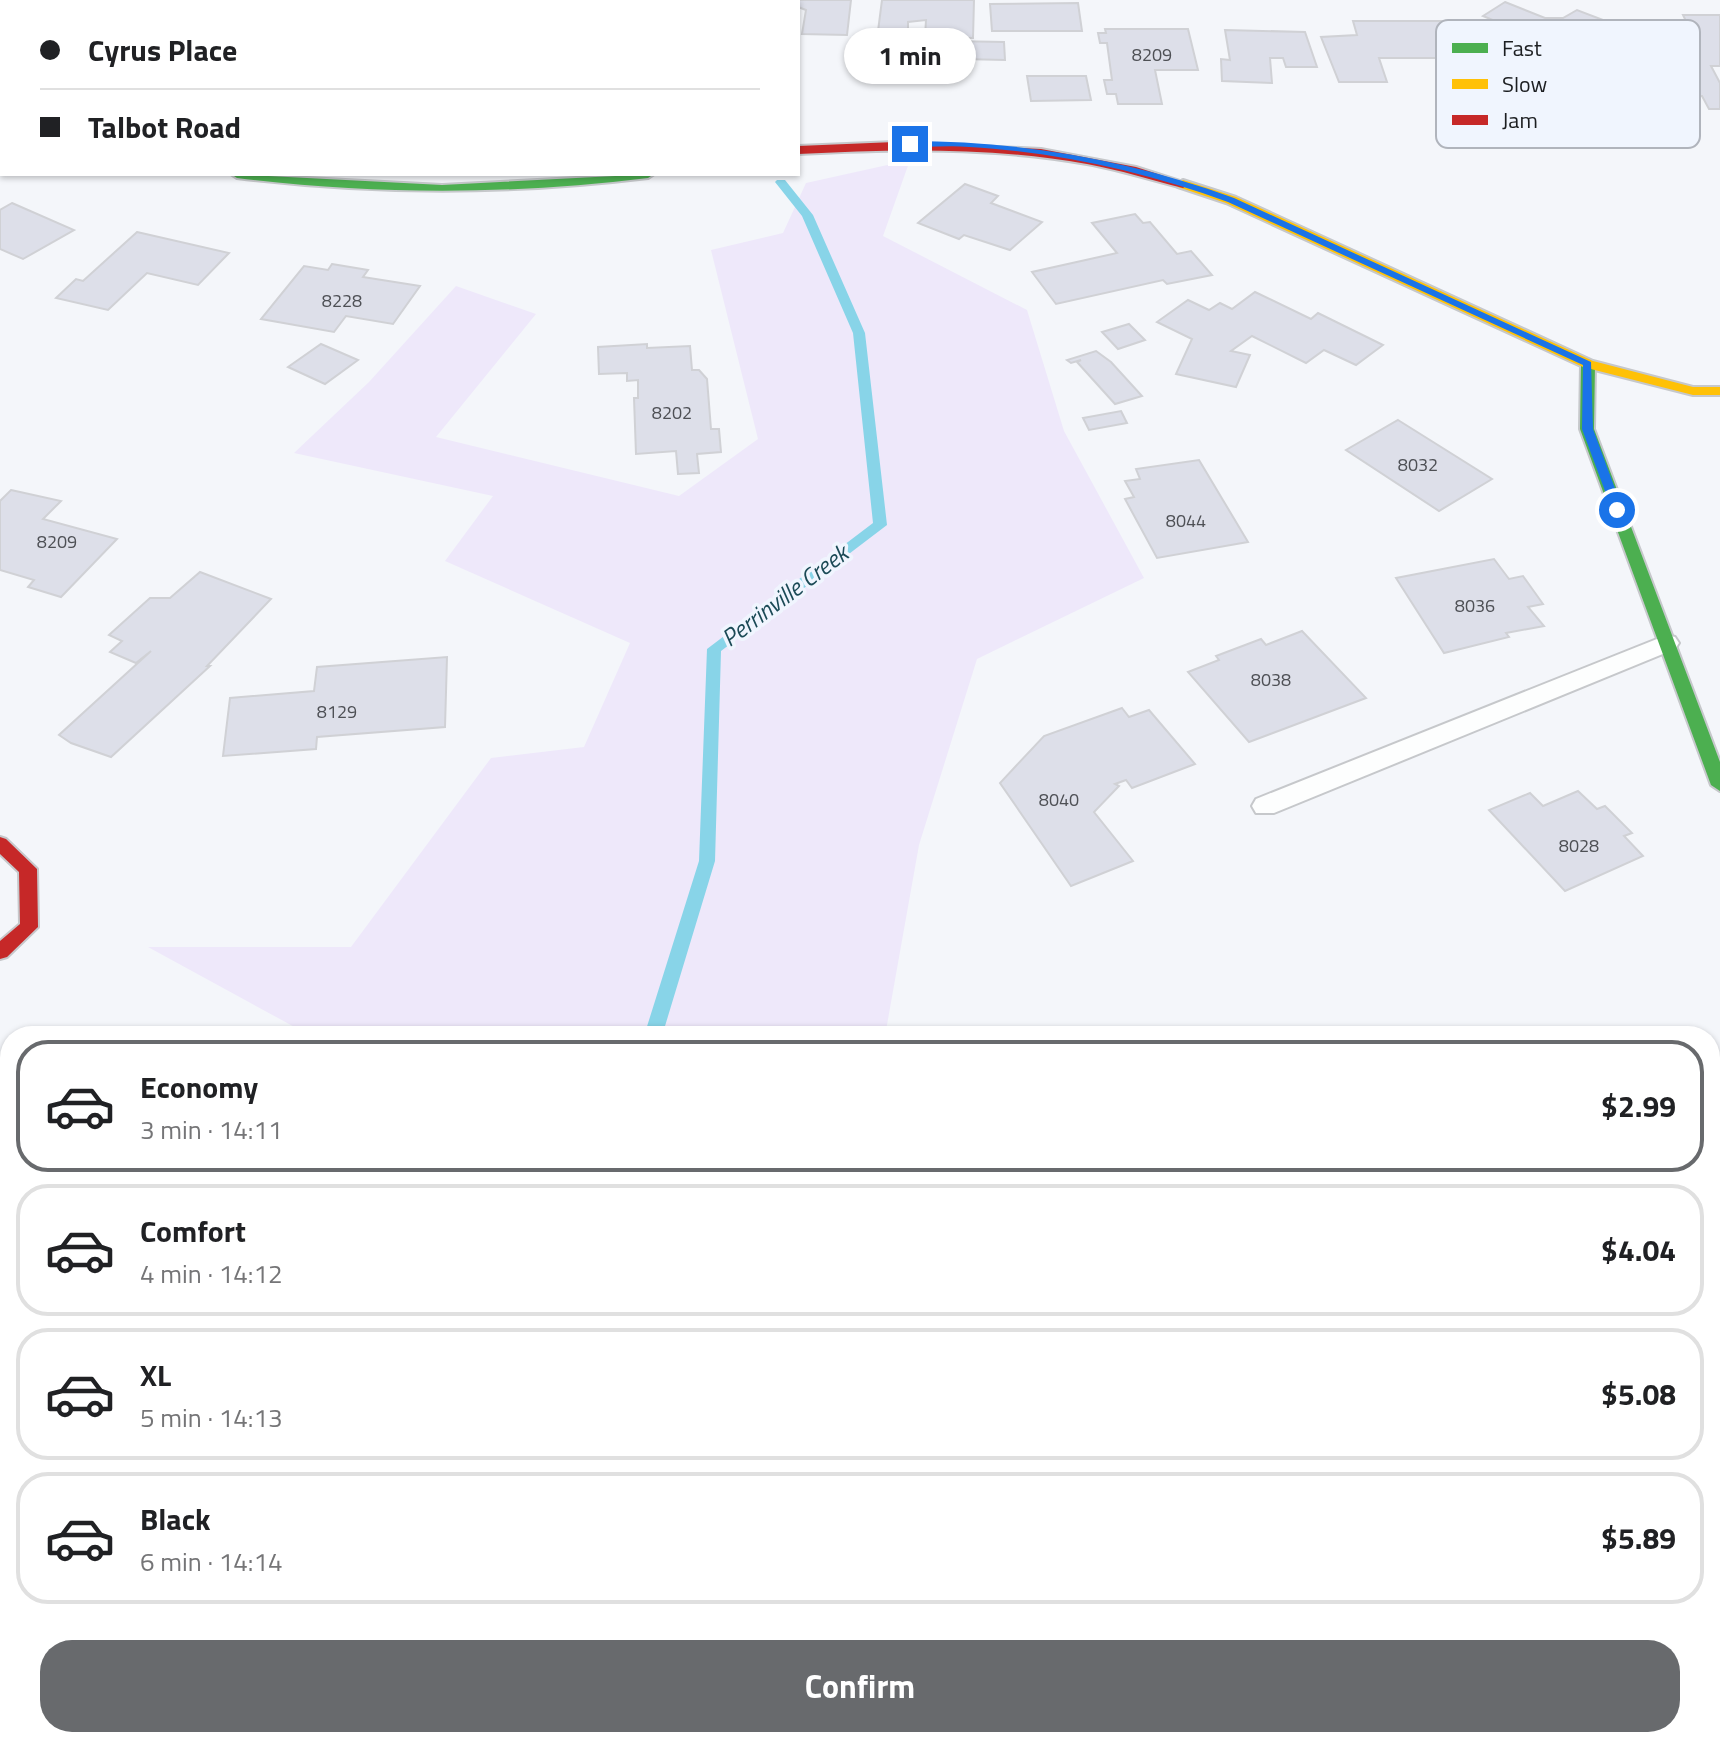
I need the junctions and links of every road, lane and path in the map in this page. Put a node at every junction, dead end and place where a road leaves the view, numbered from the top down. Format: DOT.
graph roads {
  1 [pos="800,150"];
  2 [pos="249,176"];
  3 [pos="636,176"];
  4 [pos="1588,364"];
  5 [pos="1720,391"];
  6 [pos="1667,643"];
  7 [pos="1720,785"];
  8 [pos="1265,806"];
  9 [pos="0,844"];
  10 [pos="0,952"];
  1 -- 4 [label="street"];
  2 -- 3 [label="street"];
  4 -- 5 [label="street"];
  4 -- 6 [label="street"];
  6 -- 7 [label="street"];
  6 -- 8 [label="lane"];
  9 -- 10 [label="street"];
}
